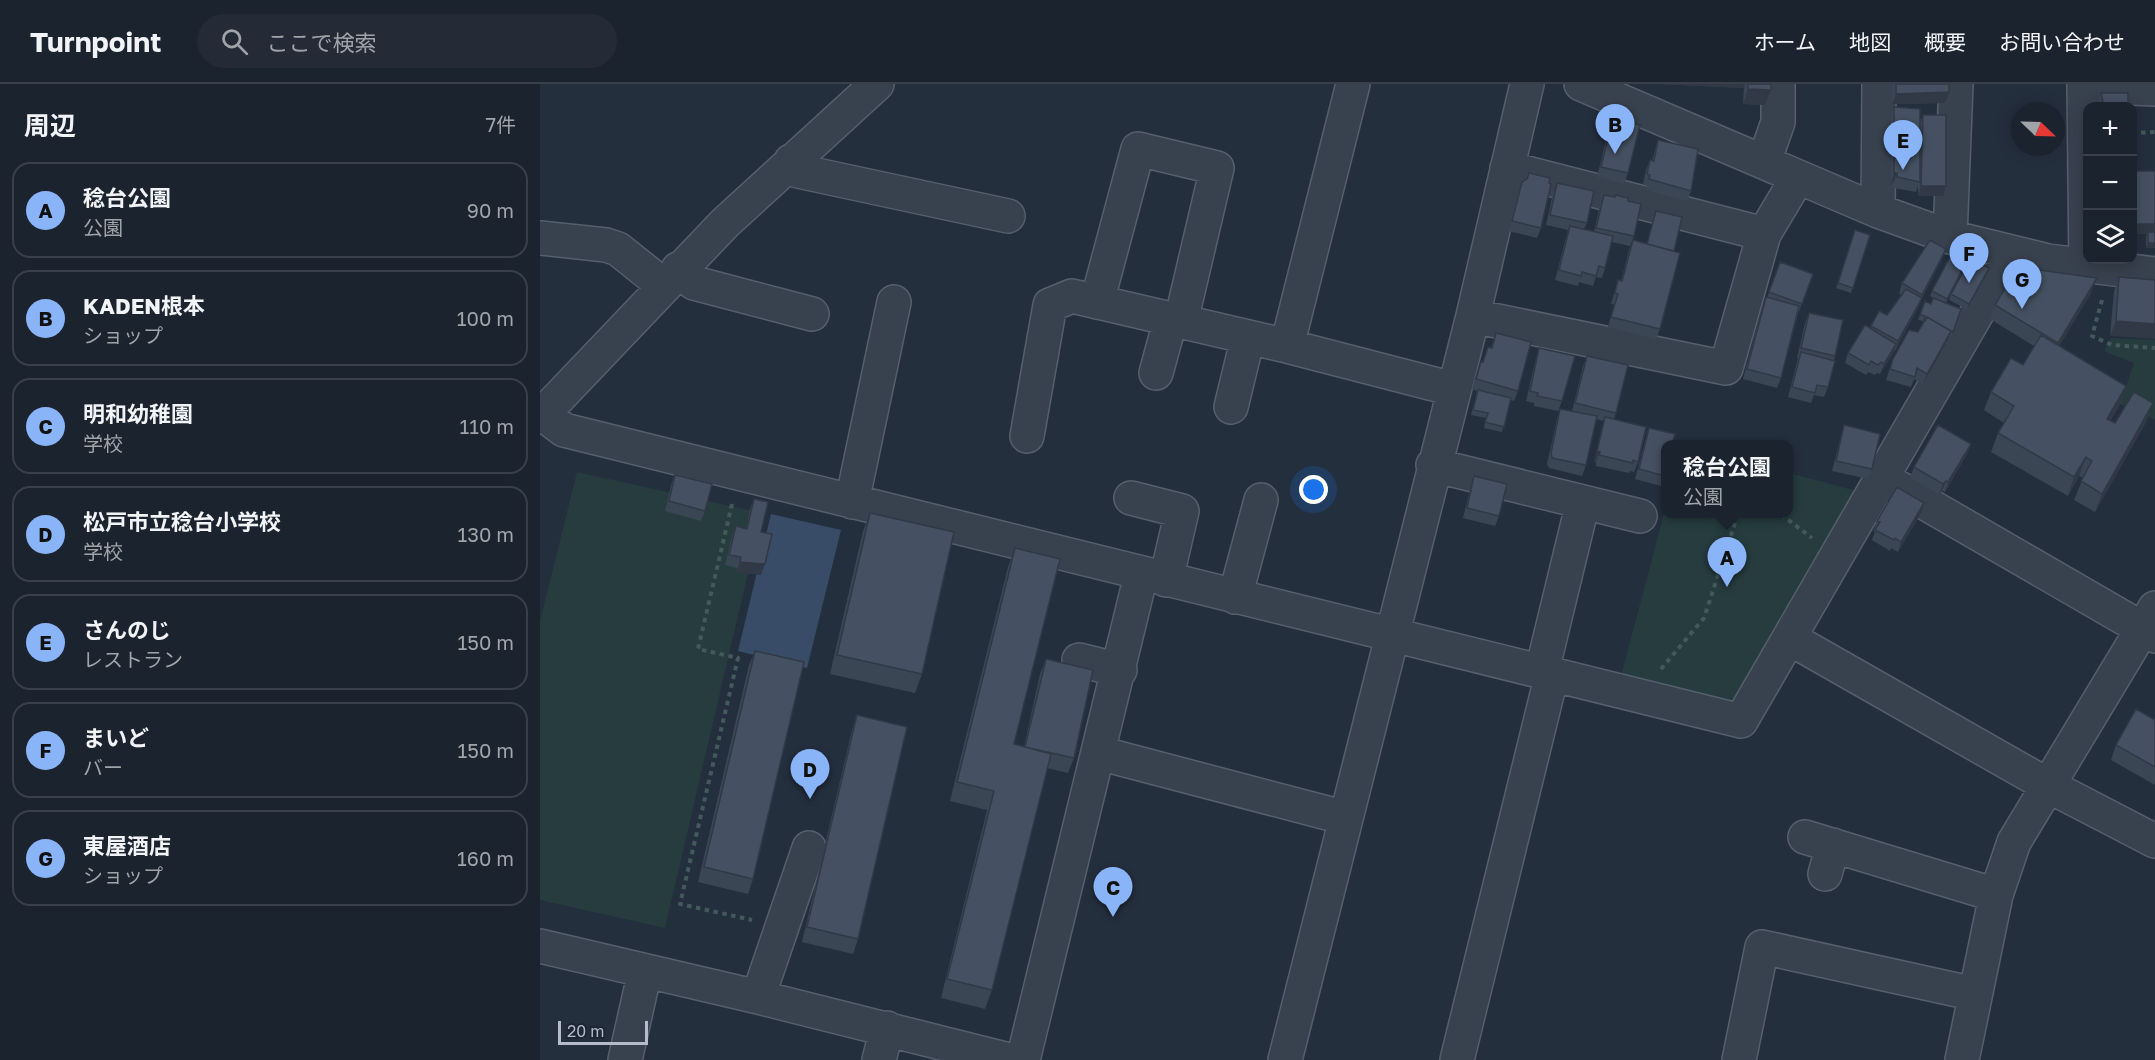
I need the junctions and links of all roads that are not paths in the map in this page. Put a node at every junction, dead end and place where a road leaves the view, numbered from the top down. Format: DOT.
graph roads {
  1 [pos="877,84"];
  2 [pos="1353,84"];
  3 [pos="1527,84"];
  4 [pos="1581,84"];
  5 [pos="1778,84"];
  6 [pos="1879,84"];
  7 [pos="1956,84"];
  8 [pos="2155,89"];
  9 [pos="1625,93"];
  10 [pos="791,161"];
  11 [pos="1764,162"];
  12 [pos="1507,168"];
  13 [pos="1798,177"];
  14 [pos="1878,211"];
  15 [pos="1008,216"];
  16 [pos="1764,234"];
  17 [pos="1950,237"];
  18 [pos="540,238"];
  19 [pos="2008,253"];
  20 [pos="2155,274"];
  21 [pos="671,277"];
  22 [pos="2096,279"];
  23 [pos="1097,302"];
  24 [pos="894,303"];
  25 [pos="812,314"];
  26 [pos="1473,316"];
  27 [pos="1176,320"];
  28 [pos="1248,337"];
  29 [pos="1287,346"];
  30 [pos="1156,373"];
  31 [pos="1453,389"];
  32 [pos="1231,407"];
  33 [pos="542,416"];
  34 [pos="1027,436"];
  35 [pos="1433,465"];
  36 [pos="1882,478"];
  37 [pos="1131,498"];
  38 [pos="1261,500"];
  39 [pos="852,502"];
  40 [pos="1582,502"];
  41 [pos="1640,516"];
  42 [pos="1154,577"];
  43 [pos="1235,597"];
  44 [pos="2151,624"];
  45 [pos="1392,636"];
  46 [pos="1789,638"];
  47 [pos="1080,660"];
  48 [pos="1120,670"];
  49 [pos="1547,673"];
  50 [pos="1099,753"];
  51 [pos="2049,786"];
  52 [pos="1347,818"];
  53 [pos="2155,841"];
  54 [pos="808,848"];
  55 [pos="1821,852"];
  56 [pos="1996,894"];
  57 [pos="540,946"];
  58 [pos="645,971"];
  59 [pos="1975,994"];
  60 [pos="758,997"];
  61 [pos="887,1028"];
  62 [pos="625,1060"];
  63 [pos="879,1060"];
  64 [pos="1009,1060"];
  65 [pos="1023,1060"];
  66 [pos="1285,1060"];
  67 [pos="1457,1060"];
  68 [pos="1739,1060"];
  69 [pos="1962,1060"];
  1 -- 10 [label="street"];
  2 -- 29 [label="street"];
  3 -- 12 [label="street"];
  4 -- 9 [label="street"];
  5 -- 11 [label="street"];
  6 -- 14 [label="street"];
  7 -- 17 [label="street"];
  8 -- 22 [label="street"];
  9 -- 11 [label="street"];
  10 -- 15 [label="street"];
  10 -- 21 [label="street"];
  11 -- 13 [label="street"];
  12 -- 16 [label="street"];
  12 -- 26 [label="street"];
  13 -- 14 [label="street"];
  13 -- 16 [label="street"];
  14 -- 17 [label="street"];
  16 -- 26 [label="street"];
  17 -- 19 [label="street"];
  18 -- 21 [label="street"];
  19 -- 22 [label="street"];
  19 -- 36 [label="street"];
  20 -- 22 [label="street"];
  21 -- 25 [label="street"];
  21 -- 33 [label="street"];
  23 -- 27 [label="street"];
  23 -- 27 [label="street"];
  23 -- 34 [label="street"];
  24 -- 39 [label="street"];
  26 -- 31 [label="street"];
  27 -- 28 [label="street"];
  27 -- 30 [label="street"];
  28 -- 29 [label="street"];
  28 -- 32 [label="street"];
  29 -- 31 [label="street"];
  31 -- 35 [label="street"];
  33 -- 39 [label="street"];
  35 -- 40 [label="street"];
  35 -- 45 [label="street"];
  36 -- 44 [label="street"];
  36 -- 46 [label="street"];
  37 -- 42 [label="street"];
  38 -- 43 [label="street"];
  39 -- 42 [label="street"];
  40 -- 41 [label="street"];
  40 -- 49 [label="street"];
  42 -- 43 [label="street"];
  42 -- 48 [label="street"];
  43 -- 45 [label="street"];
  44 -- 51 [label="street"];
  45 -- 49 [label="street"];
  45 -- 52 [label="street"];
  46 -- 49 [label="street"];
  46 -- 51 [label="street"];
  47 -- 48 [label="street"];
  48 -- 50 [label="street"];
  49 -- 67 [label="street"];
  50 -- 52 [label="street"];
  50 -- 65 [label="street"];
  51 -- 53 [label="street"];
  51 -- 56 [label="street"];
  52 -- 66 [label="street"];
  54 -- 60 [label="street"];
  55 -- 56 [label="street"];
  56 -- 59 [label="street"];
  57 -- 58 [label="street"];
  58 -- 60 [label="street"];
  58 -- 62 [label="street"];
  59 -- 68 [label="street"];
  59 -- 69 [label="street"];
  60 -- 61 [label="street"];
  61 -- 63 [label="street"];
  61 -- 64 [label="street"];
}
